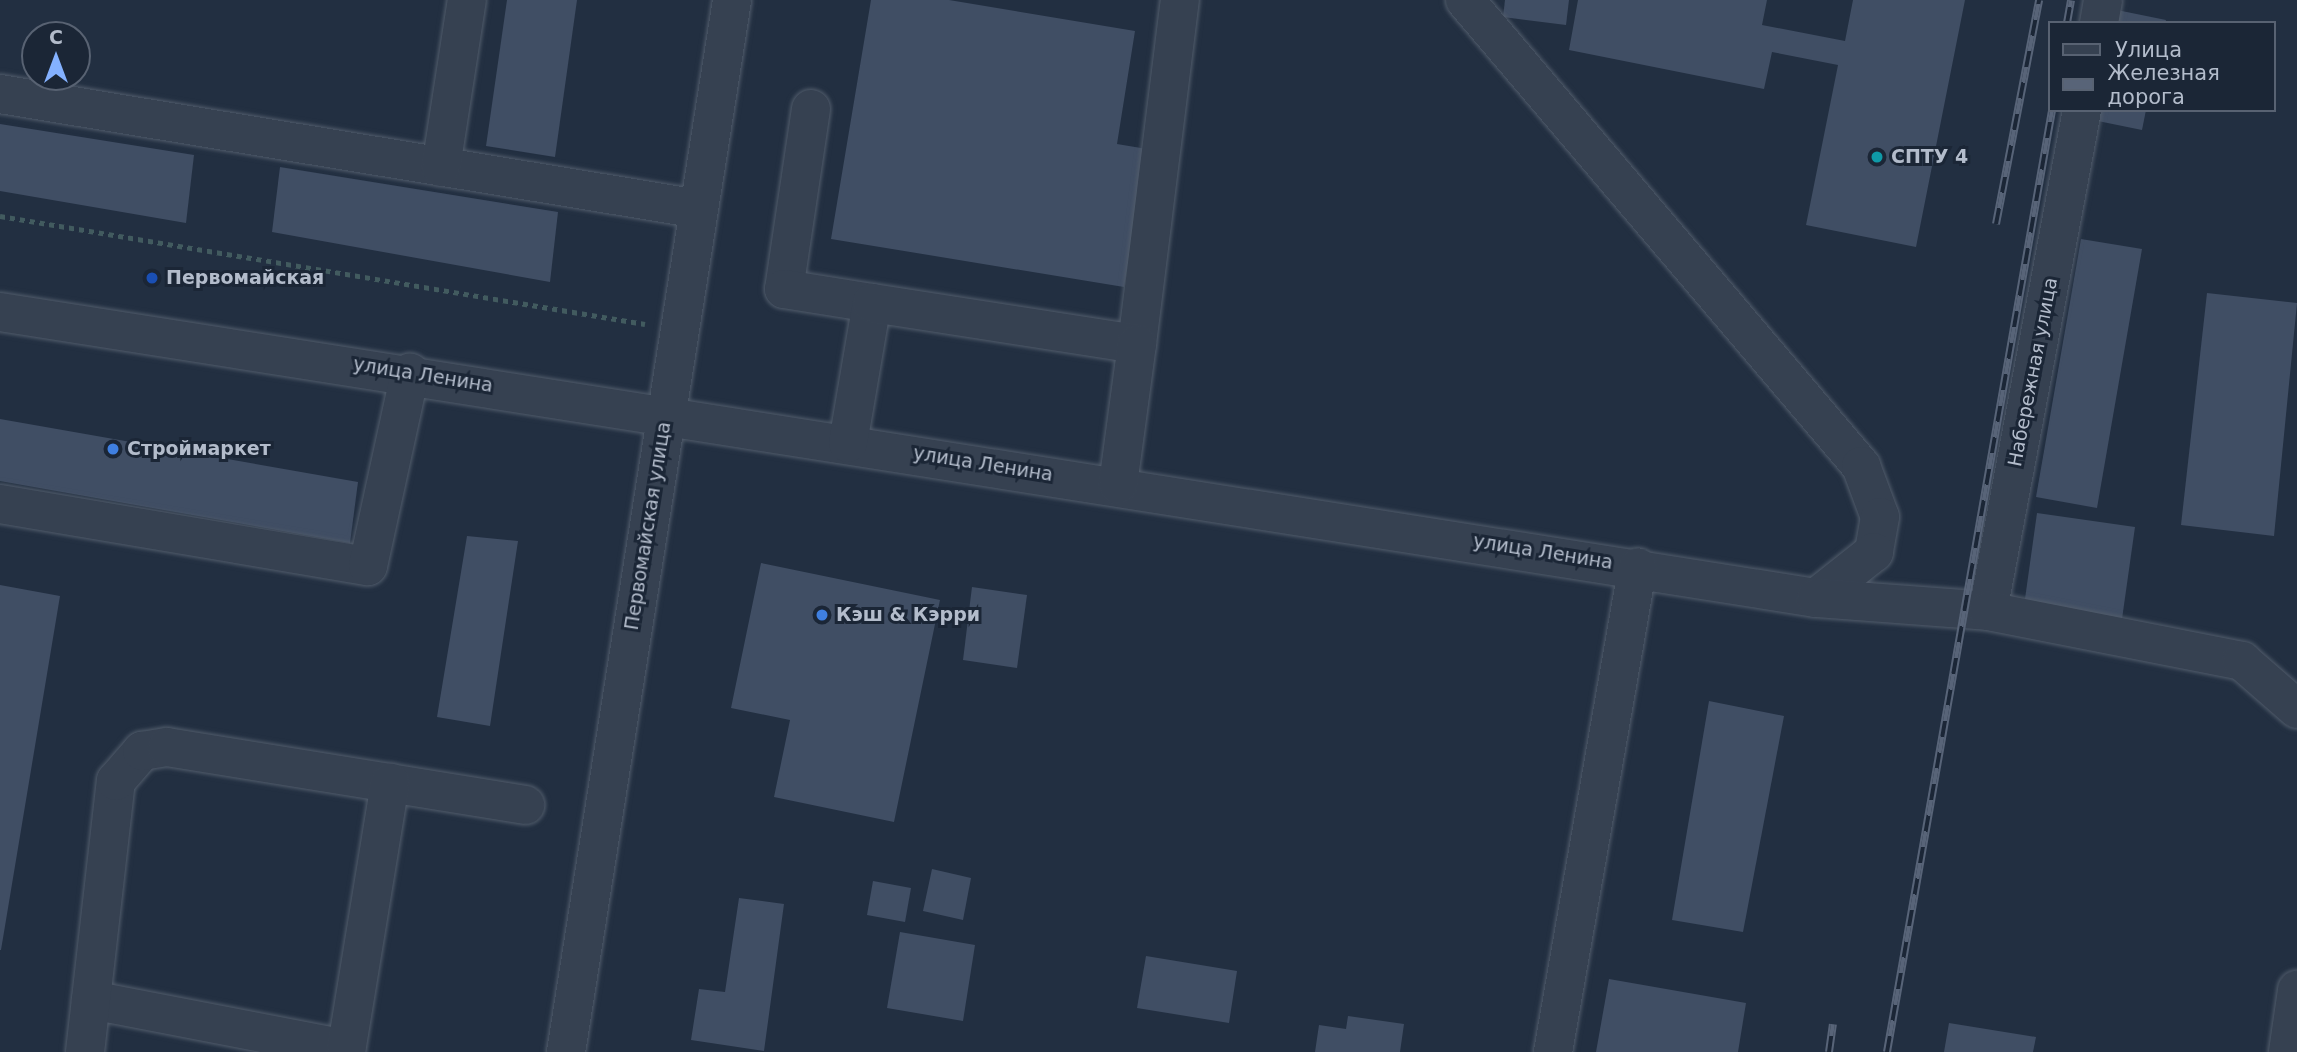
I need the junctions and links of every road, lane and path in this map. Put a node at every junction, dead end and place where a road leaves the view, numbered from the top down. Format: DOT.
graph roads {
  1 [pos="467,0"];
  2 [pos="732,0"];
  3 [pos="1180,0"];
  4 [pos="1465,0"];
  5 [pos="2103,0"];
  6 [pos="2099,21"];
  7 [pos="0,94"];
  8 [pos="811,109"];
  9 [pos="2082,112"];
  10 [pos="441,167"];
  11 [pos="699,209"];
  12 [pos="0,216"];
  13 [pos="872,303"];
  14 [pos="0,312"];
  15 [pos="678,330"];
  16 [pos="1137,344"];
  17 [pos="410,373"];
  18 [pos="665,414"];
  19 [pos="848,443"];
  20 [pos="1118,485"];
  21 [pos="0,504"];
  22 [pos="1638,567"];
  23 [pos="1816,598"];
  24 [pos="1977,610"];
  25 [pos="2297,709"];
  26 [pos="390,783"];
  27 [pos="525,805"];
  28 [pos="2297,990"];
  29 [pos="91,1000"];
  30 [pos="346,1050"];
  31 [pos="85,1052"];
  32 [pos="566,1052"];
  33 [pos="1553,1052"];
  34 [pos="2288,1052"];
  1 -- 10 [label="street"];
  2 -- 11 [label="street, Первомайская улица"];
  3 -- 16 [label="street"];
  4 -- 23 [label="street"];
  5 -- 6 [label="street"];
  7 -- 10 [label="street"];
  8 -- 13 [label="street"];
  9 -- 24 [label="street, Набережная улица"];
  10 -- 11 [label="street"];
  11 -- 15 [label="street, Первомайская улица"];
  12 -- 15 [label="path"];
  13 -- 16 [label="street"];
  13 -- 19 [label="street"];
  14 -- 17 [label="street, улица Ленина"];
  15 -- 18 [label="street, Первомайская улица"];
  16 -- 20 [label="street"];
  17 -- 18 [label="street, улица Ленина"];
  17 -- 21 [label="street"];
  18 -- 19 [label="street, улица Ленина"];
  18 -- 32 [label="street, Первомайская улица"];
  19 -- 20 [label="street, улица Ленина"];
  20 -- 22 [label="street, улица Ленина"];
  22 -- 23 [label="street, улица Ленина"];
  22 -- 33 [label="street"];
  23 -- 24 [label="street, улица Ленина"];
  24 -- 25 [label="street, улица Ленина"];
  26 -- 27 [label="street"];
  26 -- 29 [label="street"];
  26 -- 30 [label="street"];
  28 -- 34 [label="street"];
  29 -- 30 [label="street"];
  29 -- 31 [label="street"];
}
